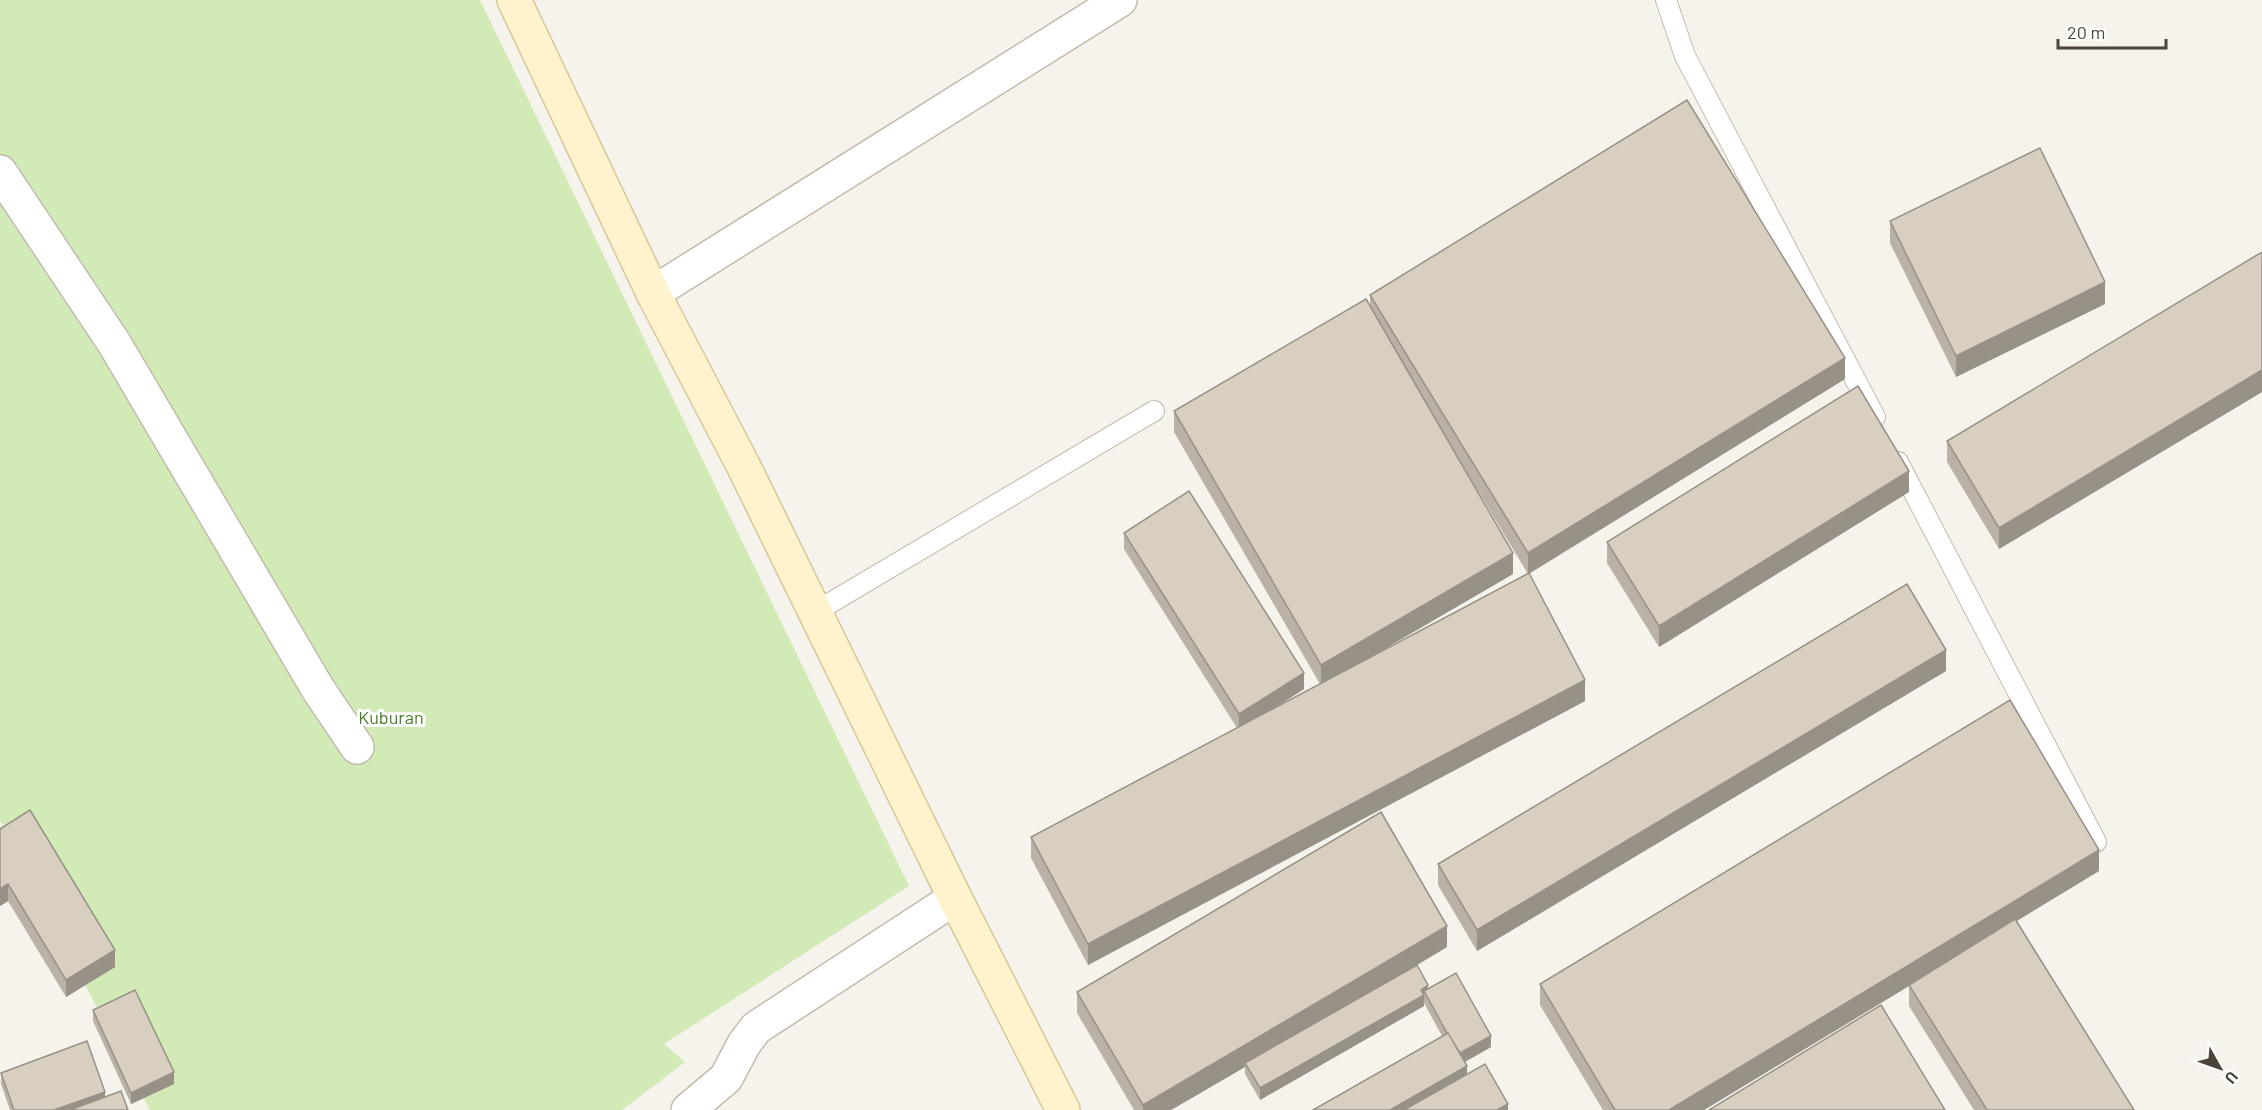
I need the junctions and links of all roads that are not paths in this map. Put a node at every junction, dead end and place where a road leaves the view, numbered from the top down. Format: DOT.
graph roads {
  1 [pos="514,0"];
  2 [pos="1120,0"];
  3 [pos="1666,0"];
  4 [pos="0,172"];
  5 [pos="653,293"];
  6 [pos="1154,411"];
  7 [pos="815,612"];
  8 [pos="357,747"];
  9 [pos="2096,842"];
  10 [pos="955,898"];
  11 [pos="688,1110"];
  12 [pos="1063,1110"];
  1 -- 5 [label="main road"];
  2 -- 5 [label="street"];
  3 -- 9 [label="lane"];
  4 -- 8 [label="street"];
  5 -- 7 [label="main road"];
  6 -- 7 [label="lane"];
  7 -- 10 [label="main road"];
  10 -- 11 [label="street"];
  10 -- 12 [label="main road"];
}
